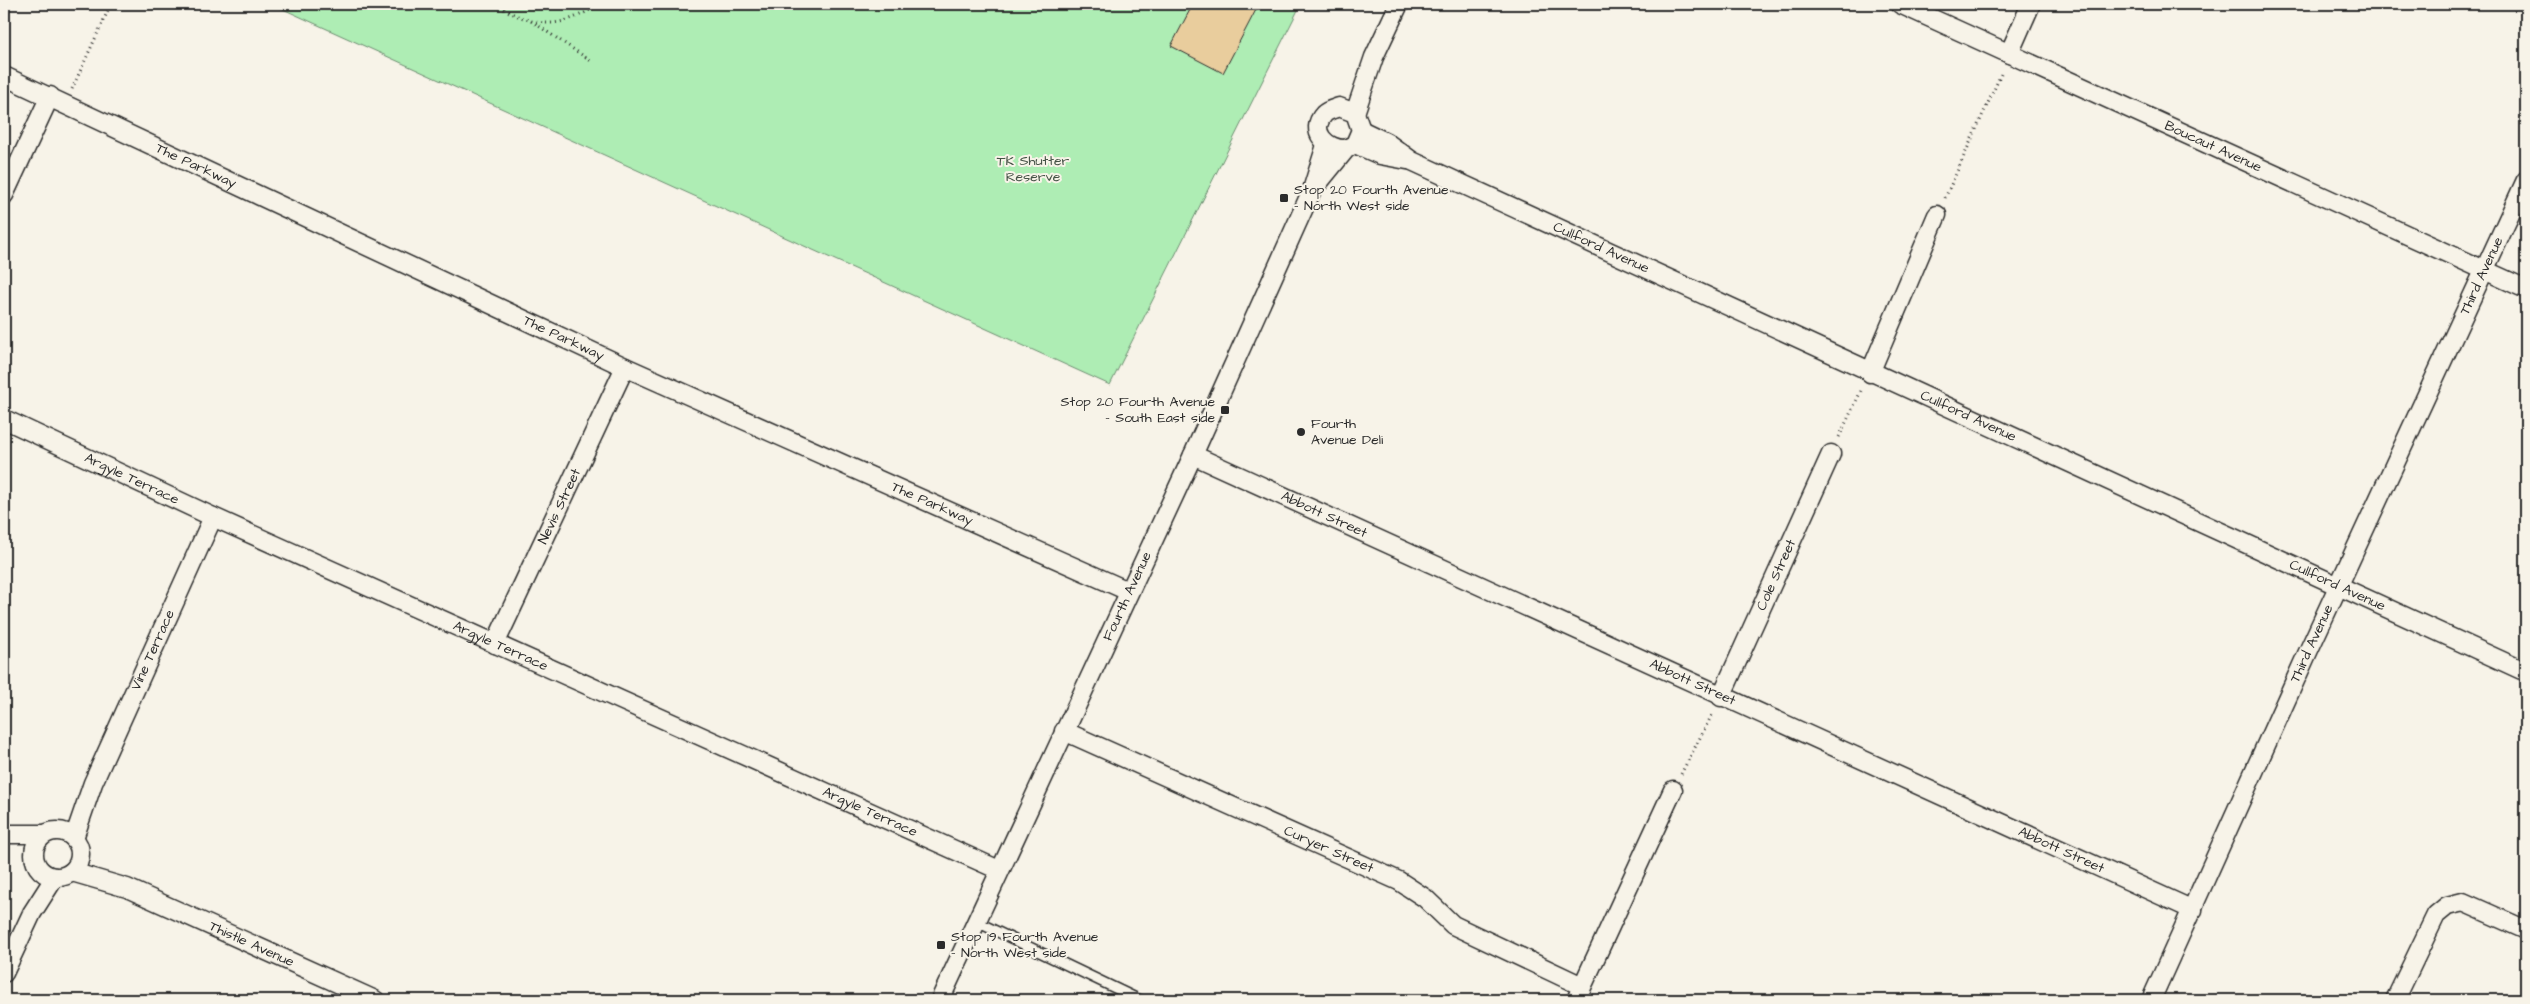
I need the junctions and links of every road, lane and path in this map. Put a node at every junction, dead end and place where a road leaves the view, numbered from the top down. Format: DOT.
graph roads {
  1 [pos="111,4"];
  2 [pos="495,4"];
  3 [pos="600,4"];
  4 [pos="1399,4"];
  5 [pos="1900,4"];
  6 [pos="2031,4"];
  7 [pos="526,18"];
  8 [pos="2009,54"];
  9 [pos="591,61"];
  10 [pos="4,76"];
  11 [pos="58,99"];
  12 [pos="1347,110"];
  13 [pos="1354,141"];
  14 [pos="1326,145"];
  15 [pos="2526,180"];
  16 [pos="1312,190"];
  17 [pos="4,195"];
  18 [pos="1937,215"];
  19 [pos="2484,270"];
  20 [pos="2526,289"];
  21 [pos="625,367"];
  22 [pos="1870,373"];
  23 [pos="4,419"];
  24 [pos="1831,454"];
  25 [pos="1192,456"];
  26 [pos="212,517"];
  27 [pos="2340,585"];
  28 [pos="1128,591"];
  29 [pos="495,644"];
  30 [pos="2526,672"];
  31 [pos="1721,697"];
  32 [pos="1064,732"];
  33 [pos="1673,790"];
  34 [pos="6,834"];
  35 [pos="59,834"];
  36 [pos="80,856"];
  37 [pos="36,860"];
  38 [pos="999,870"];
  39 [pos="72,872"];
  40 [pos="55,877"];
  41 [pos="127,888"];
  42 [pos="2193,910"];
  43 [pos="32,913"];
  44 [pos="975,921"];
  45 [pos="2526,930"];
  46 [pos="4,973"];
  47 [pos="1579,993"];
  48 [pos="375,1000"];
  49 [pos="940,1000"];
  50 [pos="1140,1000"];
  51 [pos="2151,1000"];
  52 [pos="2395,1000"];
  1 -- 11 [label="path"];
  2 -- 7 [label="path"];
  3 -- 7 [label="path"];
  4 -- 12 [label="street"];
  5 -- 8 [label="street, Boucaut Avenue"];
  6 -- 8 [label="street"];
  7 -- 9 [label="path"];
  8 -- 18 [label="path"];
  8 -- 19 [label="street, Boucaut Avenue"];
  10 -- 11 [label="street, The Parkway"];
  11 -- 17 [label="street"];
  11 -- 21 [label="street, The Parkway"];
  12 -- 13 [label="street"];
  12 -- 14 [label="street"];
  13 -- 14 [label="street"];
  13 -- 16 [label="street, Fourth Avenue"];
  13 -- 22 [label="street, Cullford Avenue"];
  14 -- 16 [label="street, Fourth Avenue"];
  15 -- 19 [label="street, Third Avenue"];
  16 -- 25 [label="street, Fourth Avenue"];
  18 -- 22 [label="street"];
  19 -- 20 [label="street, Boucaut Avenue"];
  19 -- 27 [label="street, Third Avenue"];
  21 -- 28 [label="street, The Parkway"];
  21 -- 29 [label="street, Nevis Street"];
  22 -- 24 [label="path"];
  22 -- 27 [label="street, Cullford Avenue"];
  23 -- 26 [label="street, Argyle Terrace"];
  24 -- 31 [label="street, Cole Street"];
  25 -- 28 [label="street, Fourth Avenue"];
  25 -- 31 [label="street, Abbott Street"];
  26 -- 29 [label="street, Argyle Terrace"];
  26 -- 35 [label="street, Vine Terrace"];
  27 -- 30 [label="street, Cullford Avenue"];
  27 -- 42 [label="street, Third Avenue"];
  28 -- 32 [label="street, Fourth Avenue"];
  29 -- 38 [label="street, Argyle Terrace"];
  31 -- 33 [label="path"];
  31 -- 42 [label="street, Abbott Street"];
  32 -- 38 [label="street, Fourth Avenue"];
  32 -- 47 [label="street, Curyer Street"];
  33 -- 47 [label="street"];
  34 -- 35 [label="street"];
  34 -- 37 [label="street"];
  35 -- 36 [label="street"];
  35 -- 37 [label="street"];
  36 -- 39 [label="street"];
  36 -- 41 [label="street, Thistle Avenue"];
  37 -- 40 [label="street"];
  37 -- 43 [label="street"];
  38 -- 44 [label="street, Fourth Avenue"];
  39 -- 40 [label="street"];
  39 -- 41 [label="street, Thistle Avenue"];
  40 -- 43 [label="street"];
  41 -- 48 [label="street, Thistle Avenue"];
  42 -- 51 [label="street, Third Avenue"];
  43 -- 46 [label="street"];
  44 -- 49 [label="street, Fourth Avenue"];
  44 -- 50 [label="lane"];
  45 -- 52 [label="street"];
}
